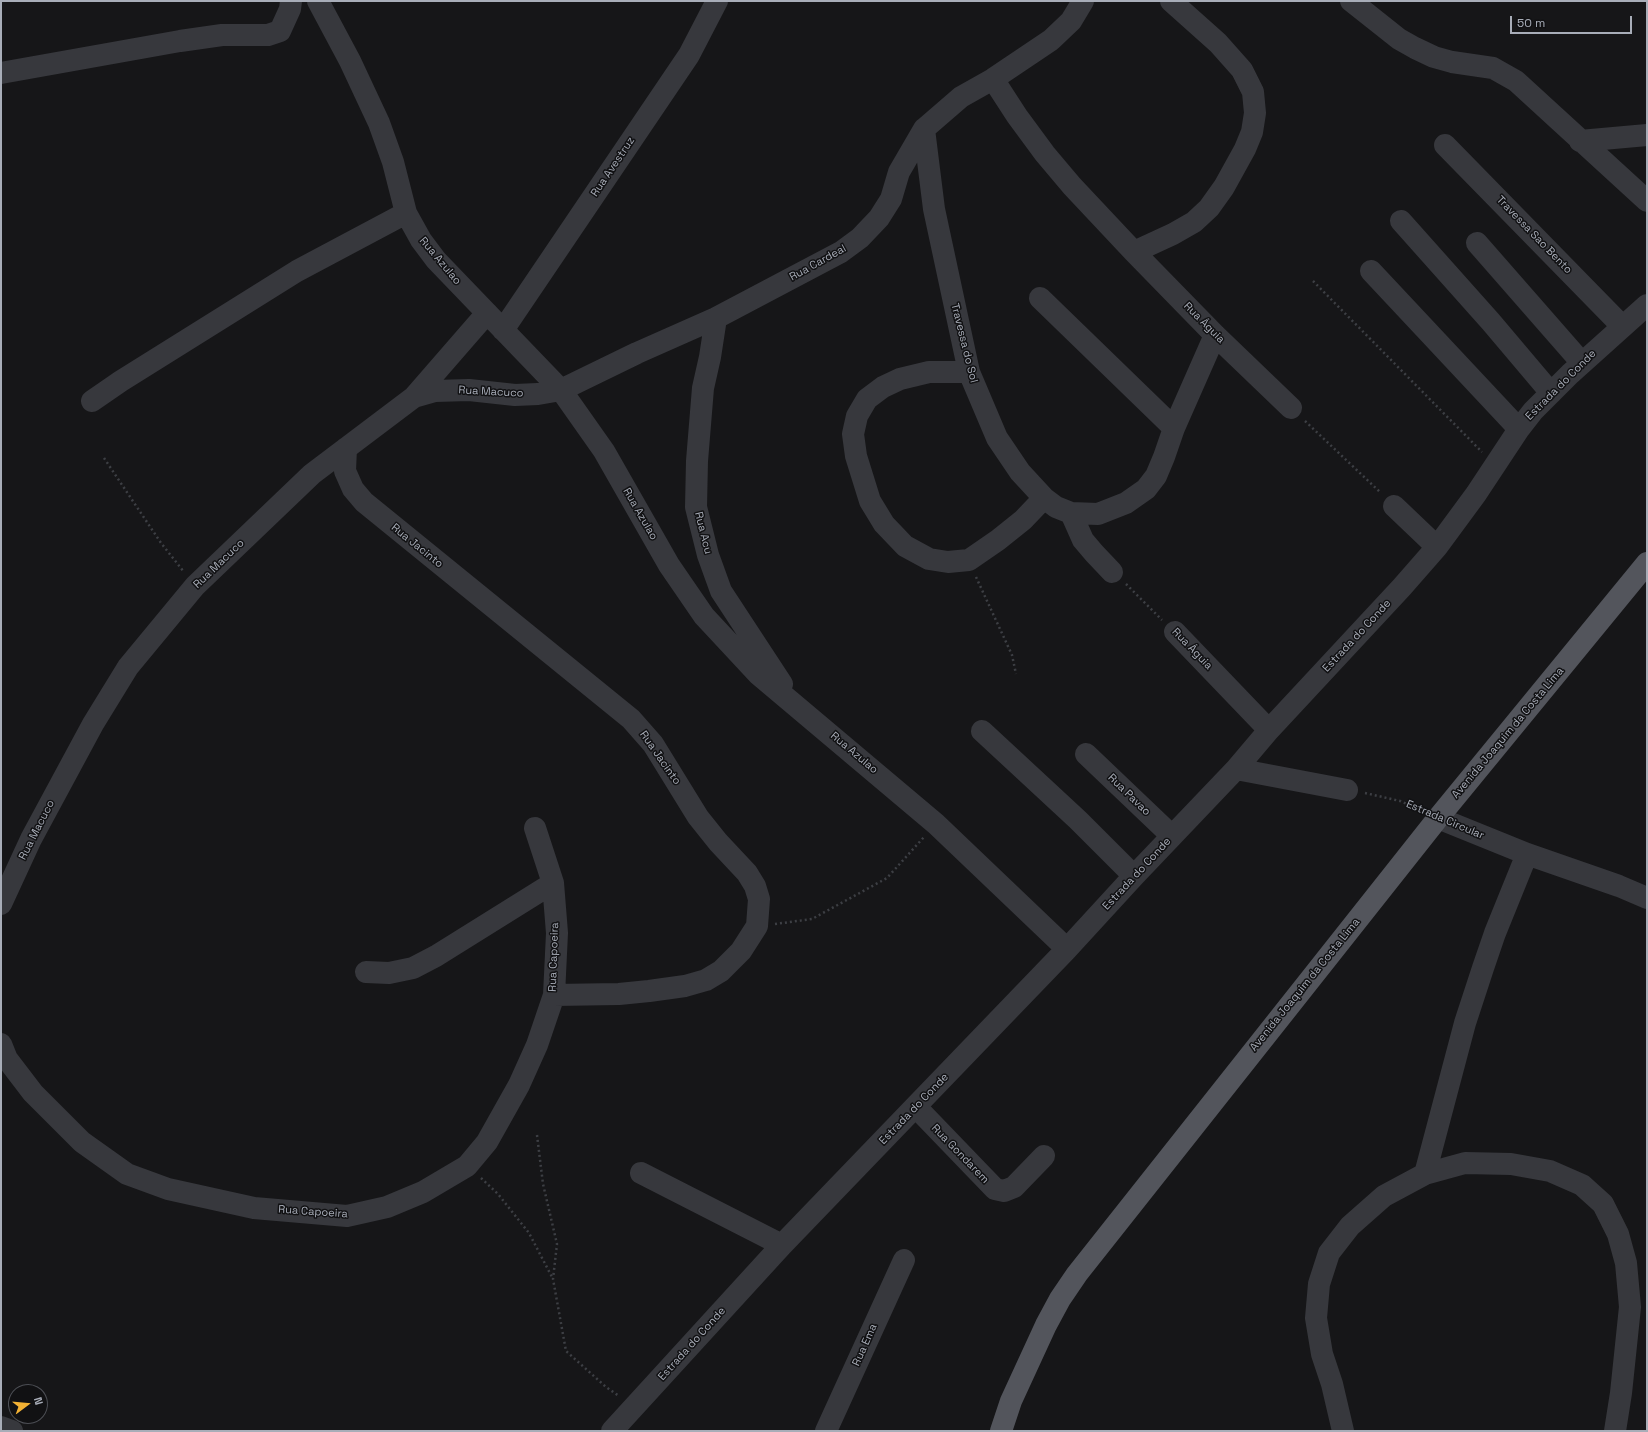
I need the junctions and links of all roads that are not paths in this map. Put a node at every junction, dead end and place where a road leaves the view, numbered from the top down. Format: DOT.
graph roads {
  1 [pos="291,1"];
  2 [pos="318,1"];
  3 [pos="717,1"];
  4 [pos="1083,1"];
  5 [pos="1171,1"];
  6 [pos="1350,1"];
  7 [pos="1,73"];
  8 [pos="993,79"];
  9 [pos="924,129"];
  10 [pos="1647,135"];
  11 [pos="1580,141"];
  12 [pos="1445,145"];
  13 [pos="1647,201"];
  14 [pos="406,213"];
  15 [pos="1401,221"];
  16 [pos="1477,243"];
  17 [pos="1134,252"];
  18 [pos="1371,271"];
  19 [pos="1040,298"];
  20 [pos="1647,305"];
  21 [pos="487,313"];
  22 [pos="716,318"];
  23 [pos="1622,326"];
  24 [pos="503,330"];
  25 [pos="1215,335"];
  26 [pos="1582,363"];
  27 [pos="969,372"];
  28 [pos="562,390"];
  29 [pos="1551,393"];
  30 [pos="414,397"];
  31 [pos="92,401"];
  32 [pos="1291,408"];
  33 [pos="1174,428"];
  34 [pos="1519,429"];
  35 [pos="346,448"];
  36 [pos="1044,498"];
  37 [pos="1394,506"];
  38 [pos="1071,513"];
  39 [pos="1437,547"];
  40 [pos="1647,563"];
  41 [pos="1112,572"];
  42 [pos="1175,632"];
  43 [pos="794,702"];
  44 [pos="1269,730"];
  45 [pos="982,731"];
  46 [pos="1086,754"];
  47 [pos="1236,769"];
  48 [pos="1347,790"];
  49 [pos="1438,818"];
  50 [pos="535,828"];
  51 [pos="1172,836"];
  52 [pos="1527,854"];
  53 [pos="1134,876"];
  54 [pos="553,884"];
  55 [pos="1647,898"];
  56 [pos="1,904"];
  57 [pos="1067,949"];
  58 [pos="366,972"];
  59 [pos="554,995"];
  60 [pos="1,1044"];
  61 [pos="916,1107"];
  62 [pos="1044,1156"];
  63 [pos="642,1174"];
  64 [pos="1425,1174"];
  65 [pos="782,1245"];
  66 [pos="904,1260"];
  67 [pos="1,1427"];
  68 [pos="12,1431"];
  69 [pos="612,1431"];
  70 [pos="826,1431"];
  71 [pos="1001,1431"];
  72 [pos="1342,1431"];
  73 [pos="1615,1431"];
  1 -- 7 [label="street"];
  2 -- 14 [label="street, Rua Azulao"];
  3 -- 24 [label="street, Rua Avestruz"];
  4 -- 8 [label="street, Rua Cardeal"];
  5 -- 17 [label="street"];
  6 -- 11 [label="street"];
  8 -- 9 [label="street, Rua Cardeal"];
  8 -- 17 [label="street, Rua Águia"];
  9 -- 22 [label="street, Rua Cardeal"];
  9 -- 27 [label="street, Travessa do Sol"];
  10 -- 11 [label="street"];
  11 -- 13 [label="street"];
  12 -- 23 [label="street, Travessa Sao Bento"];
  14 -- 21 [label="street, Rua Azulao"];
  14 -- 31 [label="street"];
  15 -- 29 [label="street"];
  16 -- 26 [label="street"];
  17 -- 25 [label="street, Rua Águia"];
  18 -- 34 [label="street"];
  19 -- 33 [label="street"];
  20 -- 23 [label="street, Estrada do Conde"];
  21 -- 24 [label="street, Rua Azulao"];
  21 -- 30 [label="street"];
  22 -- 28 [label="street, Rua Cardeal"];
  22 -- 43 [label="street, Rua Acu"];
  23 -- 26 [label="street, Estrada do Conde"];
  24 -- 28 [label="street, Rua Azulao"];
  25 -- 32 [label="street, Rua Águia"];
  25 -- 33 [label="street, Travessa do Sol"];
  26 -- 29 [label="street, Estrada do Conde"];
  27 -- 36 [label="street, Travessa do Sol"];
  27 -- 36 [label="street"];
  28 -- 30 [label="street, Rua Macuco"];
  28 -- 43 [label="street, Rua Azulao"];
  29 -- 34 [label="street, Estrada do Conde"];
  30 -- 35 [label="street, Rua Macuco"];
  33 -- 38 [label="street, Travessa do Sol"];
  34 -- 39 [label="street, Estrada do Conde"];
  35 -- 56 [label="street, Rua Macuco"];
  35 -- 59 [label="street, Rua Jacinto"];
  36 -- 38 [label="street, Travessa do Sol"];
  37 -- 39 [label="street"];
  38 -- 41 [label="street"];
  39 -- 44 [label="street, Estrada do Conde"];
  40 -- 49 [label="main road, Avenida Joaquim da Costa Lima"];
  42 -- 44 [label="street, Rua Águia"];
  43 -- 57 [label="street, Rua Azulao"];
  44 -- 47 [label="street, Estrada do Conde"];
  45 -- 53 [label="street"];
  46 -- 51 [label="street, Rua Pavao"];
  47 -- 48 [label="street"];
  47 -- 51 [label="street, Estrada do Conde"];
  49 -- 52 [label="street, Estrada Circular"];
  49 -- 71 [label="main road, Avenida Joaquim da Costa Lima"];
  50 -- 54 [label="street, Rua Capoeira"];
  51 -- 53 [label="street, Estrada do Conde"];
  52 -- 55 [label="street, Estrada Circular"];
  52 -- 64 [label="street"];
  53 -- 57 [label="street, Estrada do Conde"];
  54 -- 58 [label="street"];
  54 -- 59 [label="street, Rua Capoeira"];
  57 -- 61 [label="street, Estrada do Conde"];
  59 -- 60 [label="street, Rua Capoeira"];
  61 -- 62 [label="street, Rua Gondarem"];
  61 -- 65 [label="street, Estrada do Conde"];
  63 -- 65 [label="street"];
  64 -- 72 [label="street"];
  64 -- 73 [label="street"];
  65 -- 69 [label="street, Estrada do Conde"];
  66 -- 70 [label="street, Rua Ema"];
  67 -- 68 [label="street"];
}
